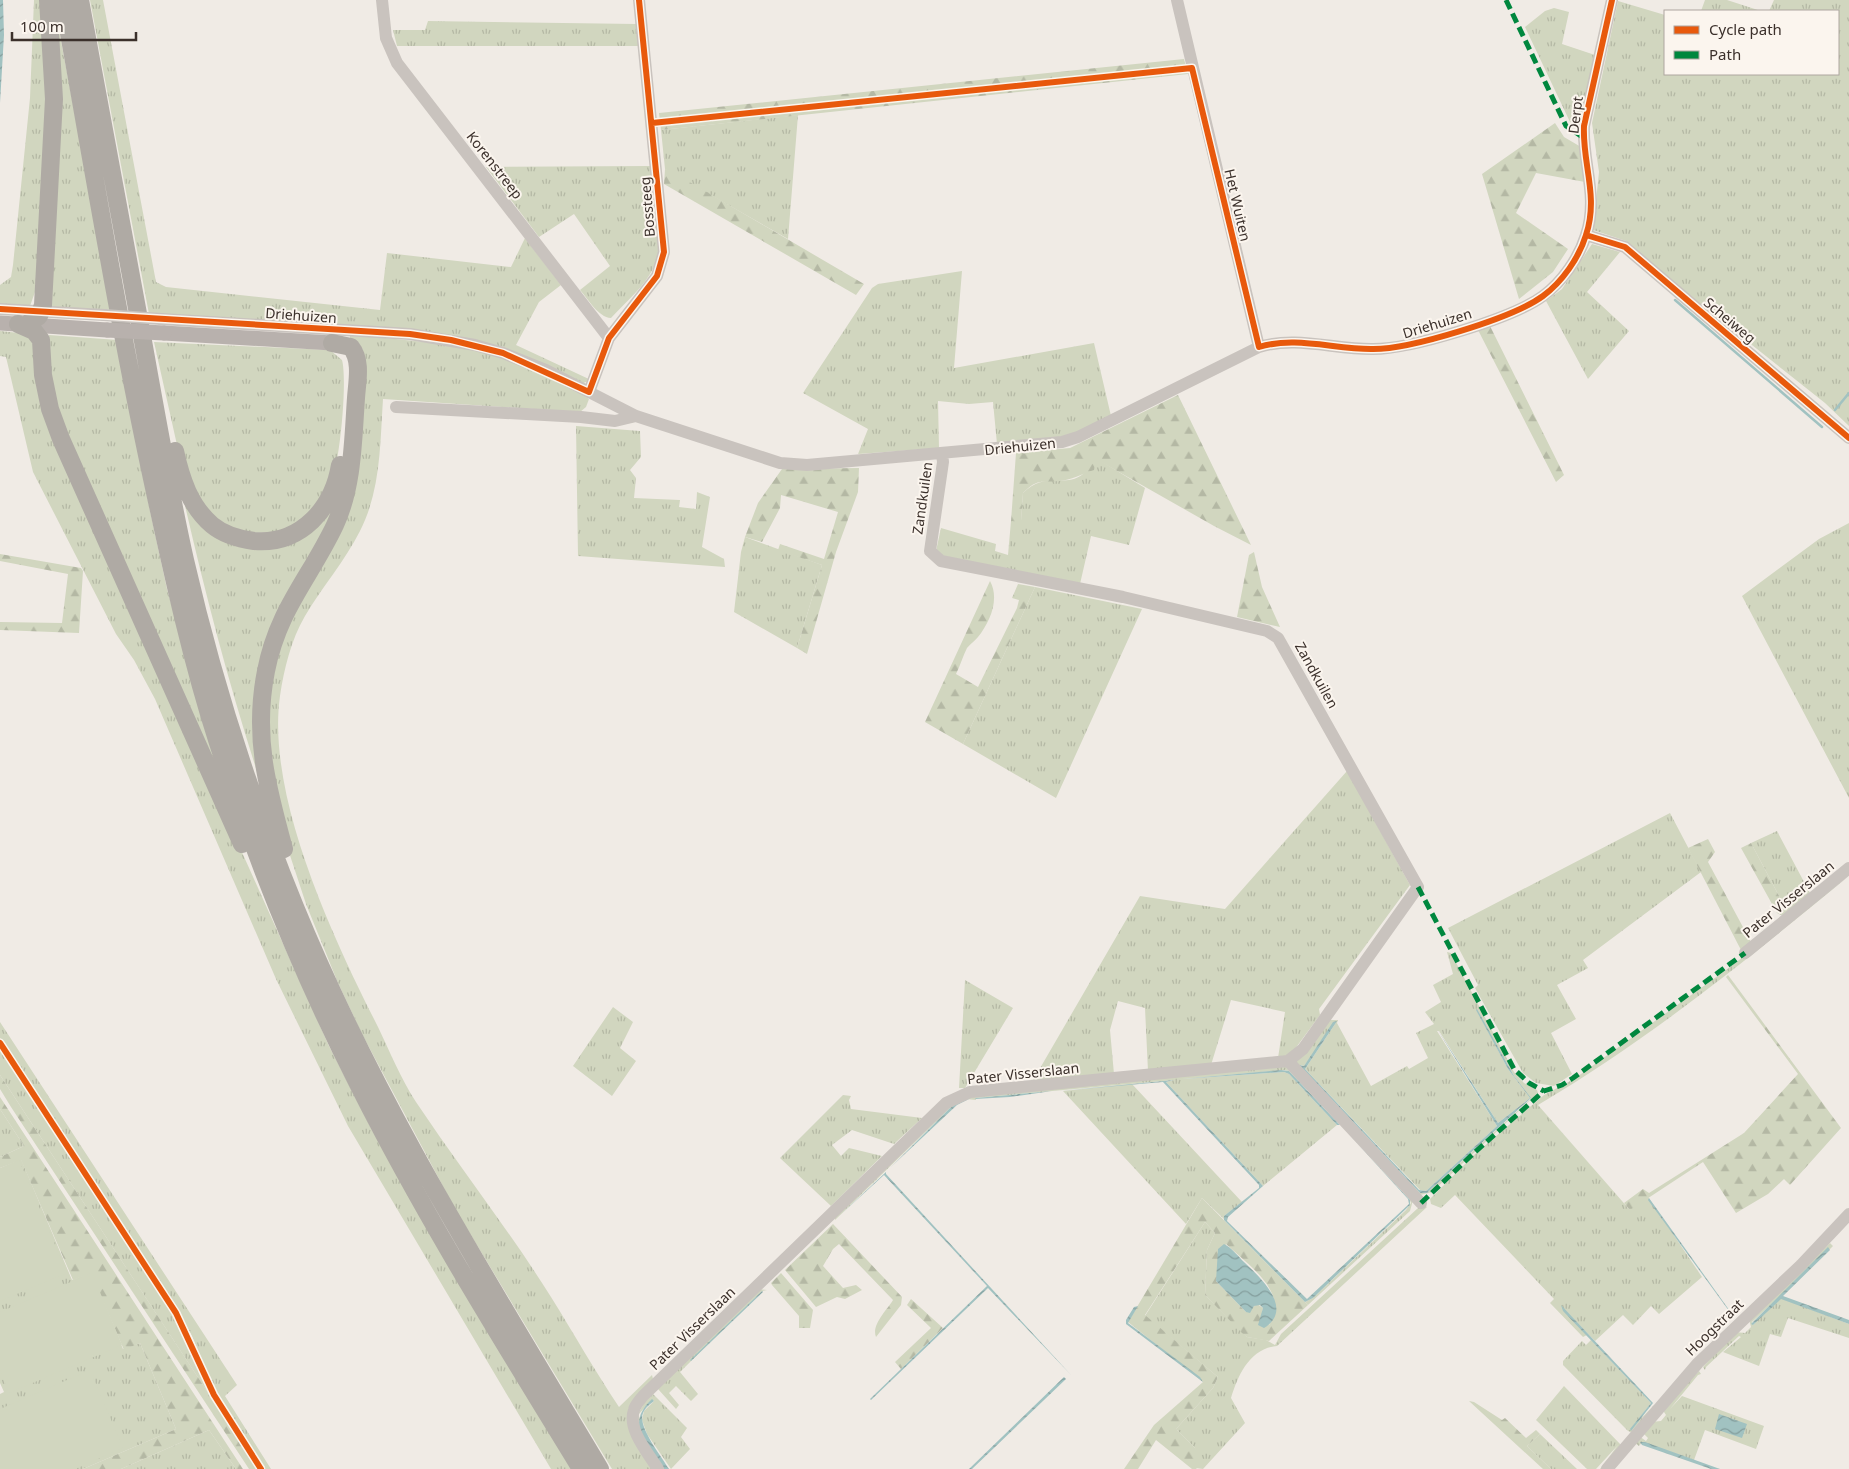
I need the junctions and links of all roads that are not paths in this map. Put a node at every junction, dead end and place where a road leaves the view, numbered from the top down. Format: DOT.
graph roads {
  1 [pos="48,0"];
  2 [pos="63,0"];
  3 [pos="80,0"];
  4 [pos="382,0"];
  5 [pos="639,0"];
  6 [pos="1177,0"];
  7 [pos="1612,0"];
  8 [pos="1586,234"];
  9 [pos="136,303"];
  10 [pos="0,309"];
  11 [pos="42,311"];
  12 [pos="0,323"];
  13 [pos="106,323"];
  14 [pos="22,324"];
  15 [pos="162,326"];
  16 [pos="609,338"];
  17 [pos="332,344"];
  18 [pos="1259,348"];
  19 [pos="589,392"];
  20 [pos="396,407"];
  21 [pos="636,416"];
  22 [pos="1849,438"];
  23 [pos="942,453"];
  24 [pos="1849,868"];
  25 [pos="295,906"];
  26 [pos="290,938"];
  27 [pos="1745,952"];
  28 [pos="1288,1061"];
  29 [pos="1421,1203"];
  30 [pos="1849,1214"];
  31 [pos="581,1469"];
  32 [pos="600,1469"];
  33 [pos="658,1469"];
  34 [pos="1607,1469"];
  1 -- 11 [label="highway"];
  2 -- 26 [label="highway"];
  3 -- 9 [label="highway"];
  4 -- 16 [label="street, Korenstreep"];
  5 -- 16 [label="street, Bossteeg"];
  6 -- 18 [label="street, Het Wuiten"];
  7 -- 8 [label="street, Derpt"];
  8 -- 18 [label="street, Driehuizen"];
  8 -- 22 [label="street, Scheiweg"];
  9 -- 17 [label="highway"];
  9 -- 25 [label="highway"];
  10 -- 11 [label="street, Driehuizen"];
  11 -- 13 [label="street, Driehuizen"];
  11 -- 14 [label="highway"];
  12 -- 14 [label="main road, Driehuizen"];
  13 -- 14 [label="main road, Driehuizen"];
  13 -- 15 [label="main road, Driehuizen, bridge"];
  14 -- 26 [label="highway"];
  15 -- 17 [label="main road, Driehuizen"];
  15 -- 19 [label="street, Driehuizen"];
  16 -- 19 [label="street, Bossteeg"];
  17 -- 25 [label="highway"];
  18 -- 23 [label="street, Driehuizen"];
  19 -- 21 [label="street, Driehuizen"];
  20 -- 21 [label="street, Driehuizen"];
  21 -- 23 [label="street, Driehuizen"];
  23 -- 28 [label="street, Zandkuilen"];
  24 -- 27 [label="street, Pater Visserslaan"];
  25 -- 32 [label="highway"];
  26 -- 31 [label="highway"];
  28 -- 29 [label="street"];
  28 -- 33 [label="street, Pater Visserslaan"];
  30 -- 34 [label="street, Hoogstraat"];
}
